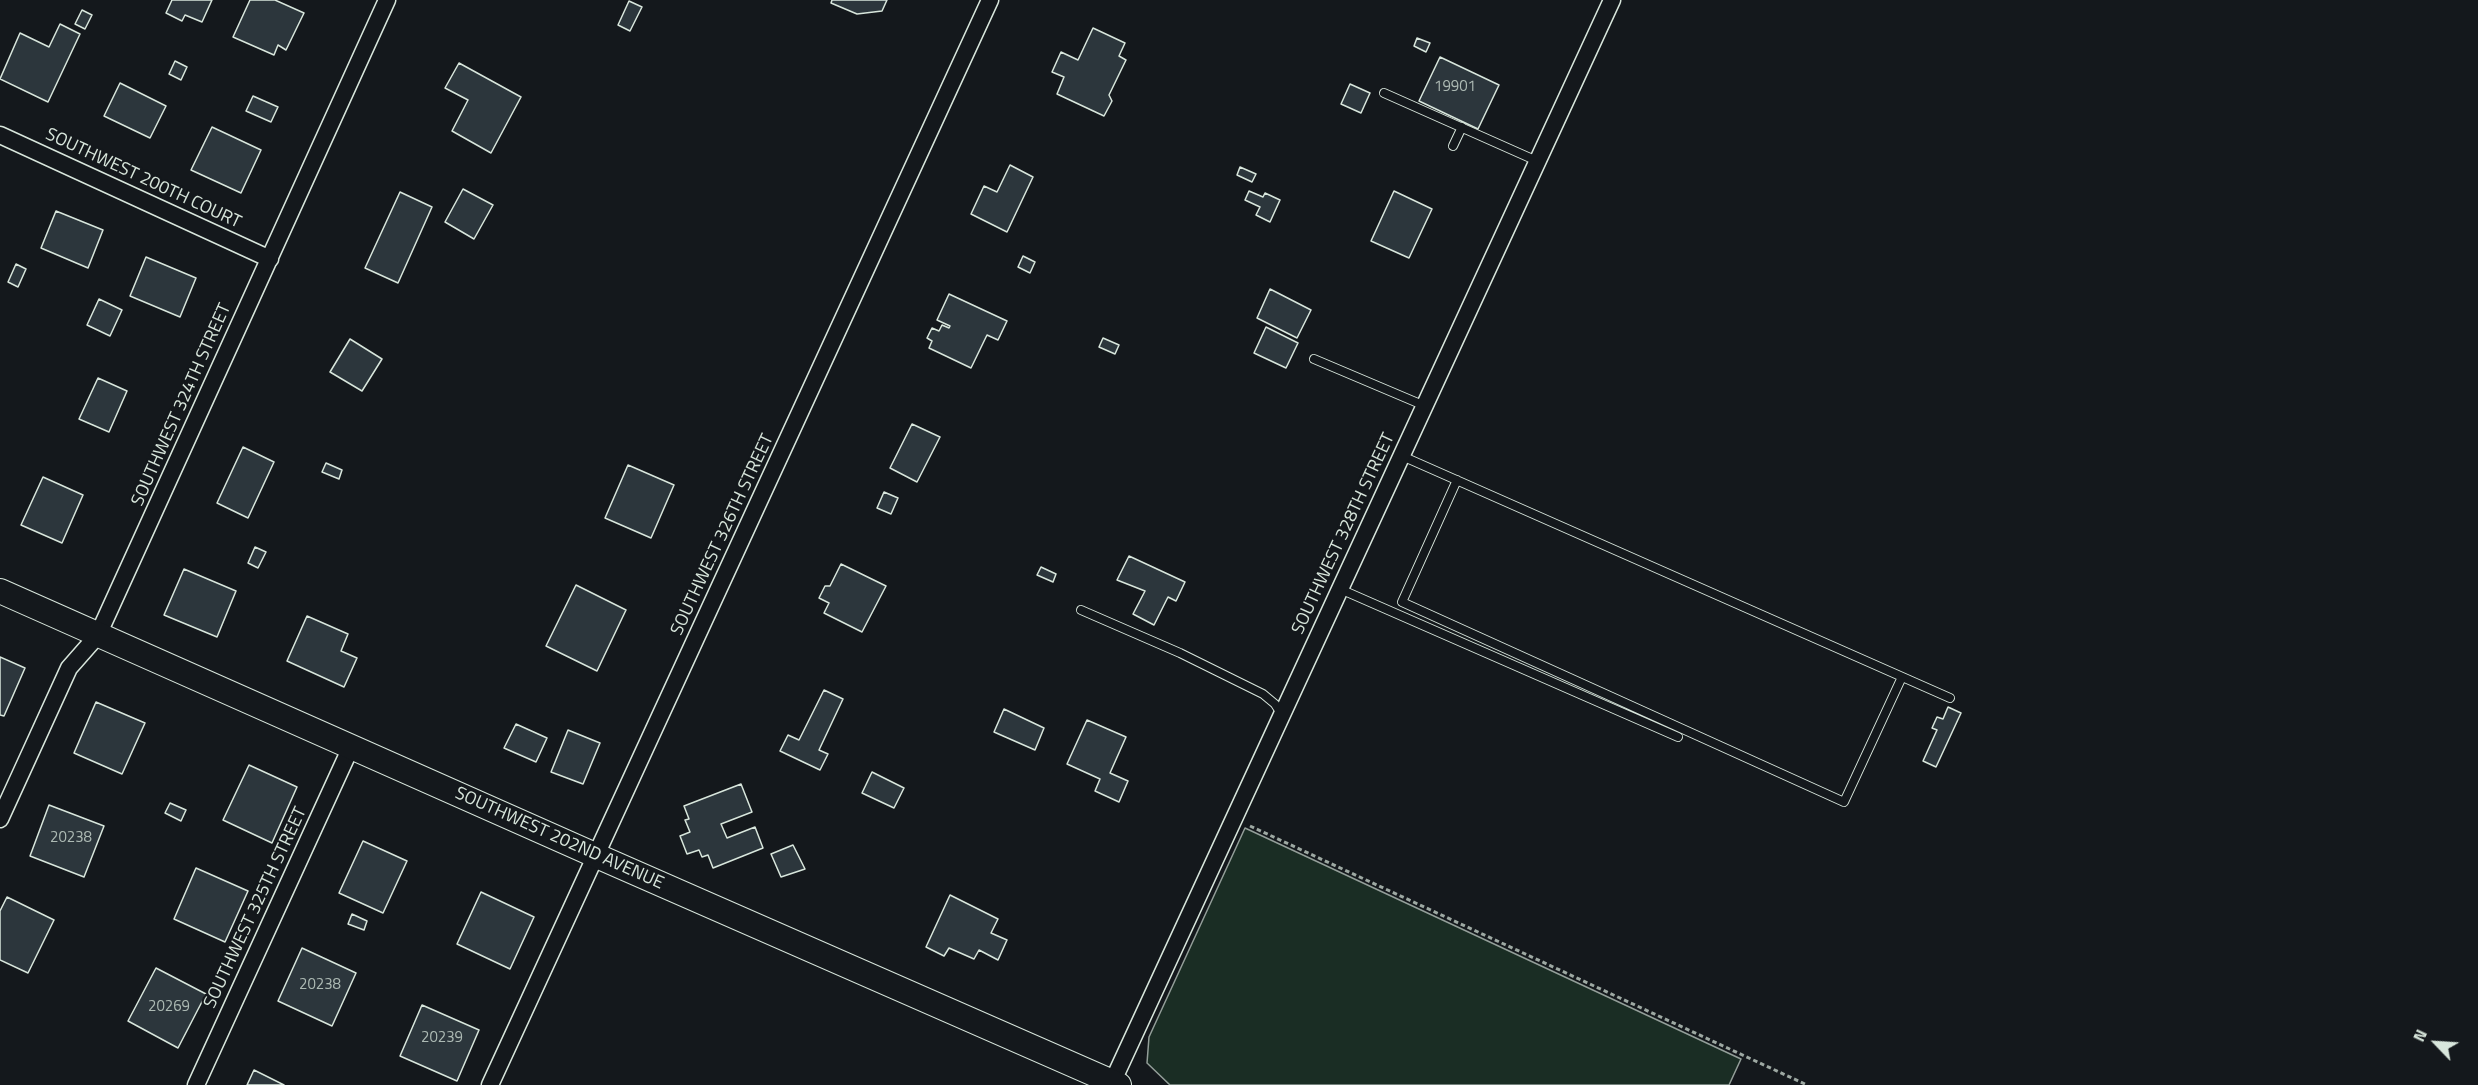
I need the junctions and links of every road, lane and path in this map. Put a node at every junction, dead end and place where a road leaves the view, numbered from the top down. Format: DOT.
graph roads {
  1 [pos="386,0"];
  2 [pos="990,0"];
  3 [pos="1612,0"];
  4 [pos="1383,93"];
  5 [pos="1462,128"];
  6 [pos="0,135"];
  7 [pos="1453,146"];
  8 [pos="1537,161"];
  9 [pos="270,259"];
  10 [pos="1314,359"];
  11 [pos="1425,406"];
  12 [pos="1402,456"];
  13 [pos="1457,480"];
  14 [pos="1340,589"];
  15 [pos="0,591"];
  16 [pos="1081,610"];
  17 [pos="98,635"];
  18 [pos="1902,676"];
  19 [pos="1950,698"];
  20 [pos="1282,715"];
  21 [pos="1678,737"];
  22 [pos="351,747"];
  23 [pos="0,819"];
  24 [pos="1234,819"];
  25 [pos="597,856"];
  26 [pos="1115,1084"];
  27 [pos="196,1085"];
  28 [pos="490,1085"];
  29 [pos="1807,1085"];
  1 -- 9 [label="street, SOUTHWEST 324TH STREET"];
  2 -- 25 [label="street, SOUTHWEST 326TH STREET"];
  3 -- 8 [label="street, SOUTHWEST 328TH STREET"];
  4 -- 5 [label="lane"];
  5 -- 7 [label="lane"];
  5 -- 8 [label="lane"];
  6 -- 9 [label="street, SOUTHWEST 200TH COURT"];
  8 -- 11 [label="street, SOUTHWEST 328TH STREET"];
  9 -- 17 [label="street, SOUTHWEST 324TH STREET"];
  10 -- 11 [label="lane"];
  11 -- 12 [label="street, SOUTHWEST 328TH STREET"];
  12 -- 13 [label="lane"];
  12 -- 14 [label="street, SOUTHWEST 328TH STREET"];
  13 -- 18 [label="lane"];
  13 -- 18 [label="lane"];
  14 -- 20 [label="street, SOUTHWEST 328TH STREET"];
  14 -- 21 [label="lane"];
  15 -- 17 [label="street, SOUTHWEST 202ND AVENUE"];
  16 -- 20 [label="lane"];
  17 -- 22 [label="street, SOUTHWEST 202ND AVENUE"];
  17 -- 23 [label="street, SOUTHWEST 324TH STREET"];
  18 -- 19 [label="lane"];
  20 -- 24 [label="street, SOUTHWEST 328TH STREET"];
  22 -- 25 [label="street, SOUTHWEST 202ND AVENUE"];
  22 -- 27 [label="street, SOUTHWEST 325TH STREET"];
  24 -- 26 [label="street, SOUTHWEST 328TH STREET"];
  24 -- 29 [label="path"];
  25 -- 26 [label="street, SOUTHWEST 202ND AVENUE"];
  25 -- 28 [label="street, SOUTHWEST 326TH STREET"];
}
